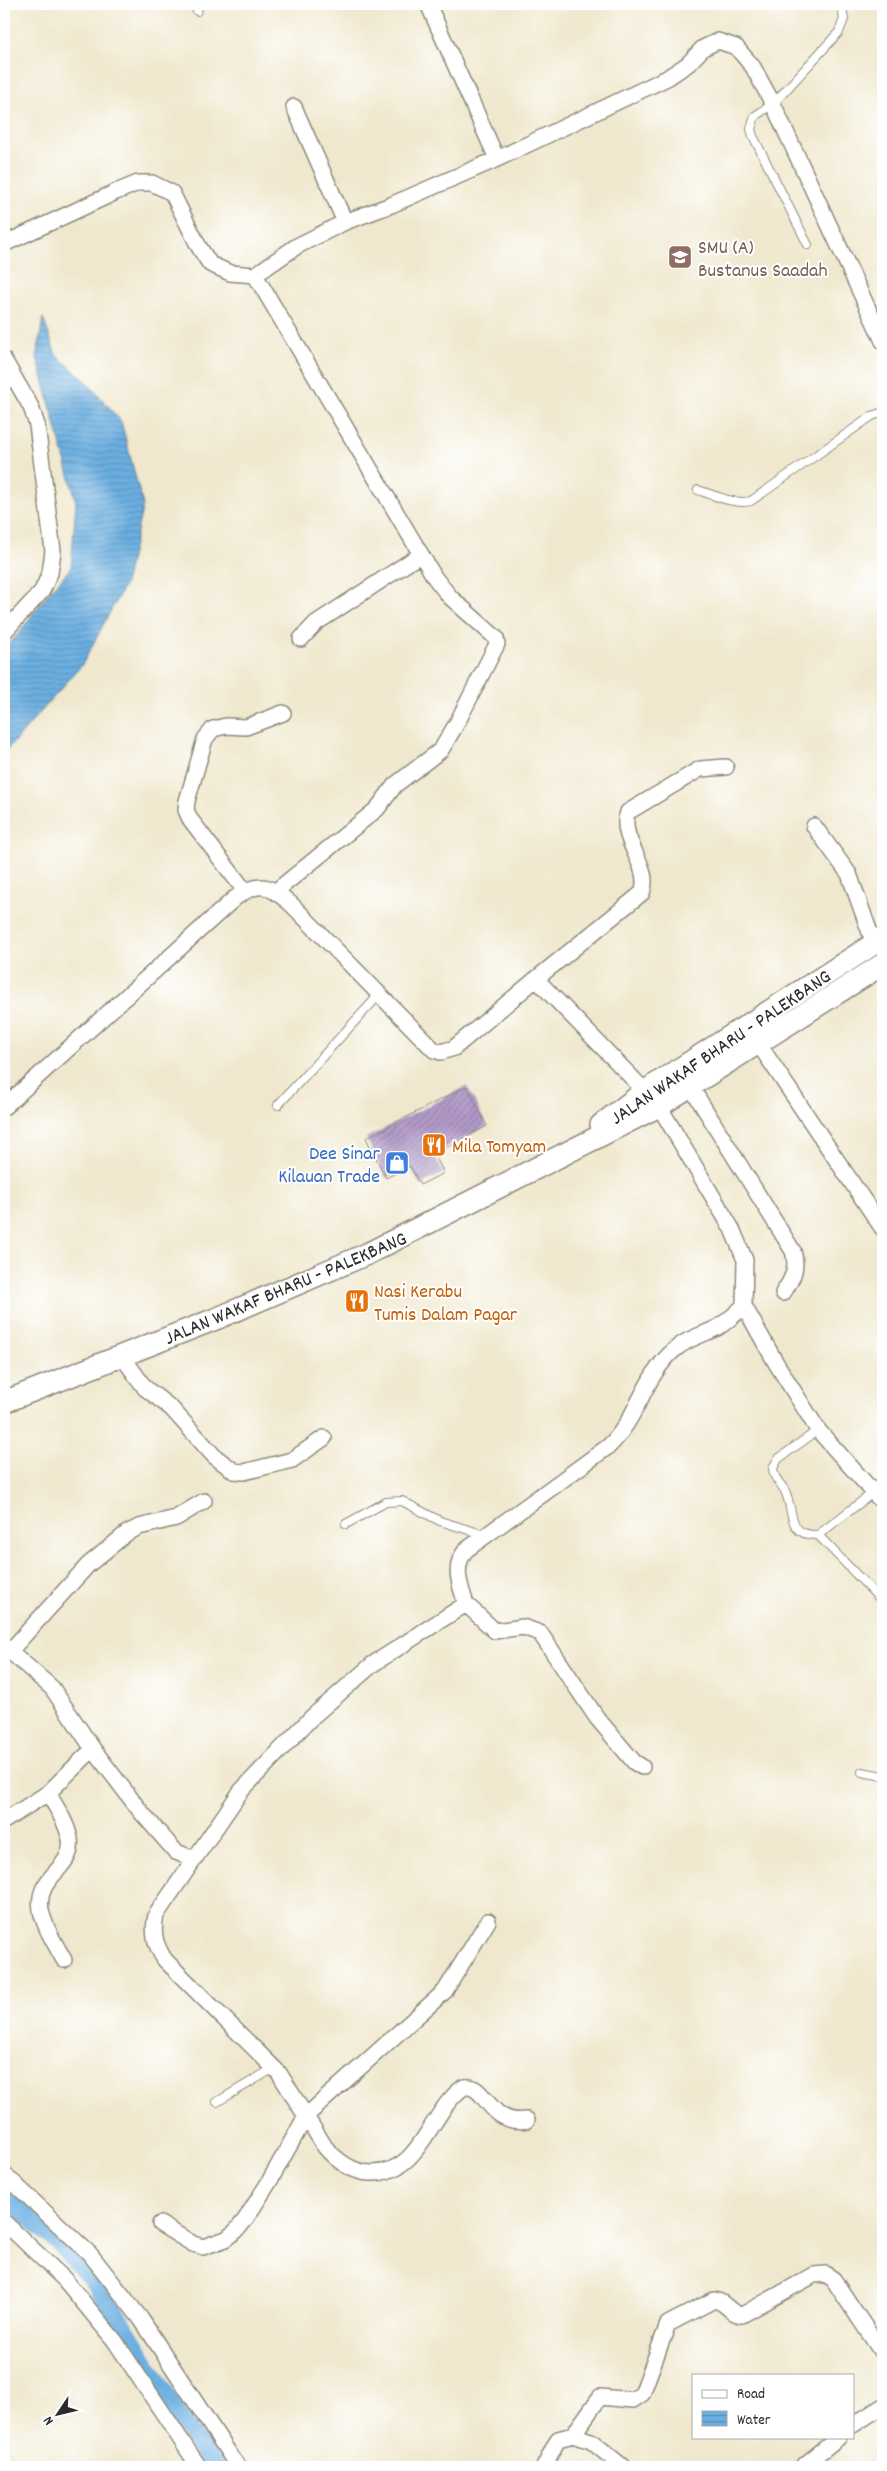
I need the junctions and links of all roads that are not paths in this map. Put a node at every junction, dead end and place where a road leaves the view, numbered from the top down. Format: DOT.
graph roads {
  1 [pos="428,4"];
  2 [pos="841,4"];
  3 [pos="773,104"];
  4 [pos="294,107"];
  5 [pos="497,159"];
  6 [pos="345,222"];
  7 [pos="4,244"];
  8 [pos="808,245"];
  9 [pos="255,275"];
  10 [pos="883,342"];
  11 [pos="4,360"];
  12 [pos="883,412"];
  13 [pos="698,490"];
  14 [pos="420,555"];
  15 [pos="4,632"];
  16 [pos="301,639"];
  17 [pos="283,713"];
  18 [pos="726,767"];
  19 [pos="814,826"];
  20 [pos="245,891"];
  21 [pos="276,891"];
  22 [pos="879,941"];
  23 [pos="883,964"];
  24 [pos="536,979"];
  25 [pos="379,995"];
  26 [pos="758,1043"];
  27 [pos="691,1087"];
  28 [pos="652,1098"];
  29 [pos="278,1105"];
  30 [pos="4,1107"];
  31 [pos="883,1229"];
  32 [pos="783,1293"];
  33 [pos="744,1306"];
  34 [pos="122,1356"];
  35 [pos="4,1402"];
  36 [pos="818,1430"];
  37 [pos="324,1438"];
  38 [pos="879,1498"];
  39 [pos="204,1501"];
  40 [pos="346,1524"];
  41 [pos="487,1535"];
  42 [pos="818,1535"];
  43 [pos="883,1602"];
  44 [pos="466,1604"];
  45 [pos="7,1649"];
  46 [pos="93,1749"];
  47 [pos="642,1767"];
  48 [pos="862,1772"];
  49 [pos="883,1776"];
  50 [pos="48,1793"];
  51 [pos="4,1821"];
  52 [pos="194,1859"];
  53 [pos="488,1921"];
  54 [pos="64,1960"];
  55 [pos="274,2068"];
  56 [pos="217,2102"];
  57 [pos="306,2116"];
  58 [pos="527,2120"];
  59 [pos="4,2174"];
  60 [pos="4,2222"];
  61 [pos="160,2224"];
  62 [pos="883,2354"];
  63 [pos="883,2406"];
  64 [pos="854,2425"];
  65 [pos="573,2435"];
  66 [pos="838,2438"];
  67 [pos="199,2467"];
  68 [pos="238,2467"];
  69 [pos="544,2467"];
  70 [pos="623,2467"];
  71 [pos="802,2467"];
  1 -- 5 [label="street"];
  2 -- 3 [label="lane"];
  3 -- 5 [label="street"];
  3 -- 8 [label="lane"];
  3 -- 10 [label="street"];
  4 -- 6 [label="street"];
  5 -- 6 [label="street"];
  6 -- 9 [label="street"];
  7 -- 9 [label="street"];
  9 -- 14 [label="street"];
  11 -- 15 [label="street"];
  12 -- 13 [label="lane"];
  14 -- 16 [label="street"];
  14 -- 21 [label="street"];
  17 -- 20 [label="street"];
  18 -- 24 [label="street"];
  19 -- 22 [label="street"];
  20 -- 21 [label="street"];
  20 -- 30 [label="street"];
  21 -- 25 [label="street"];
  22 -- 28 [label="main road, JALAN WAKAF BHARU - PALEKBANG"];
  23 -- 26 [label="main road, JALAN WAKAF BHARU - PALEKBANG"];
  24 -- 25 [label="street"];
  24 -- 28 [label="street"];
  25 -- 29 [label="lane"];
  26 -- 27 [label="main road, JALAN WAKAF BHARU - PALEKBANG"];
  26 -- 31 [label="street"];
  27 -- 28 [label="main road, JALAN WAKAF BHARU - PALEKBANG"];
  27 -- 32 [label="street"];
  28 -- 33 [label="street"];
  28 -- 34 [label="main road, JALAN WAKAF BHARU - PALEKBANG"];
  33 -- 36 [label="street"];
  33 -- 41 [label="street"];
  34 -- 35 [label="main road, JALAN WAKAF BHARU - PALEKBANG"];
  34 -- 37 [label="street"];
  36 -- 38 [label="street"];
  36 -- 42 [label="lane"];
  38 -- 42 [label="lane"];
  39 -- 45 [label="street"];
  40 -- 41 [label="lane"];
  41 -- 44 [label="street"];
  42 -- 43 [label="lane"];
  44 -- 47 [label="street"];
  44 -- 52 [label="street"];
  45 -- 46 [label="street"];
  46 -- 50 [label="street"];
  46 -- 52 [label="street"];
  48 -- 49 [label="lane"];
  50 -- 51 [label="street"];
  50 -- 54 [label="street"];
  52 -- 55 [label="street"];
  53 -- 57 [label="street"];
  55 -- 56 [label="lane"];
  55 -- 57 [label="street"];
  57 -- 58 [label="street"];
  57 -- 61 [label="street"];
  59 -- 68 [label="street"];
  60 -- 67 [label="street"];
  62 -- 65 [label="street"];
  63 -- 64 [label="street"];
  65 -- 69 [label="street"];
  65 -- 70 [label="street"];
  66 -- 71 [label="street"];
}
